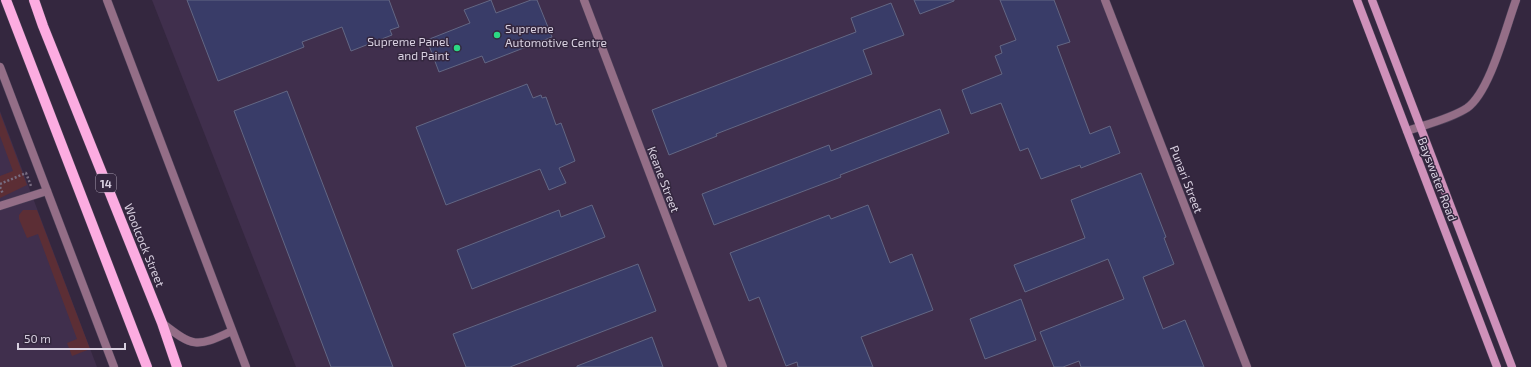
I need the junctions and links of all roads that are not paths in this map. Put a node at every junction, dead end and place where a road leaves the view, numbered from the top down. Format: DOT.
graph roads {
  1 [pos="6,0"];
  2 [pos="34,0"];
  3 [pos="107,0"];
  4 [pos="584,0"];
  5 [pos="1105,0"];
  6 [pos="1357,0"];
  7 [pos="1372,0"];
  8 [pos="1516,0"];
  9 [pos="0,67"];
  10 [pos="1420,126"];
  11 [pos="1407,132"];
  12 [pos="47,191"];
  13 [pos="0,206"];
  14 [pos="162,323"];
  15 [pos="232,331"];
  16 [pos="114,367"];
  17 [pos="147,367"];
  18 [pos="177,367"];
  19 [pos="246,367"];
  20 [pos="723,367"];
  21 [pos="1247,367"];
  22 [pos="1497,367"];
  23 [pos="1512,367"];
  1 -- 17 [label="main road, 14"];
  2 -- 14 [label="main road, Woolcock Street / 14"];
  3 -- 15 [label="street"];
  4 -- 20 [label="street, Keane Street"];
  5 -- 21 [label="street, Punari Street"];
  6 -- 11 [label="main road, Bayswater Road"];
  7 -- 10 [label="main road, Bayswater Road"];
  8 -- 10 [label="street"];
  9 -- 12 [label="street"];
  10 -- 11 [label="street"];
  10 -- 23 [label="main road, Bayswater Road"];
  11 -- 22 [label="main road, Bayswater Road"];
  12 -- 13 [label="street"];
  12 -- 16 [label="street"];
  14 -- 15 [label="street"];
  14 -- 18 [label="main road, Woolcock Street / 14"];
  15 -- 19 [label="street"];
}
